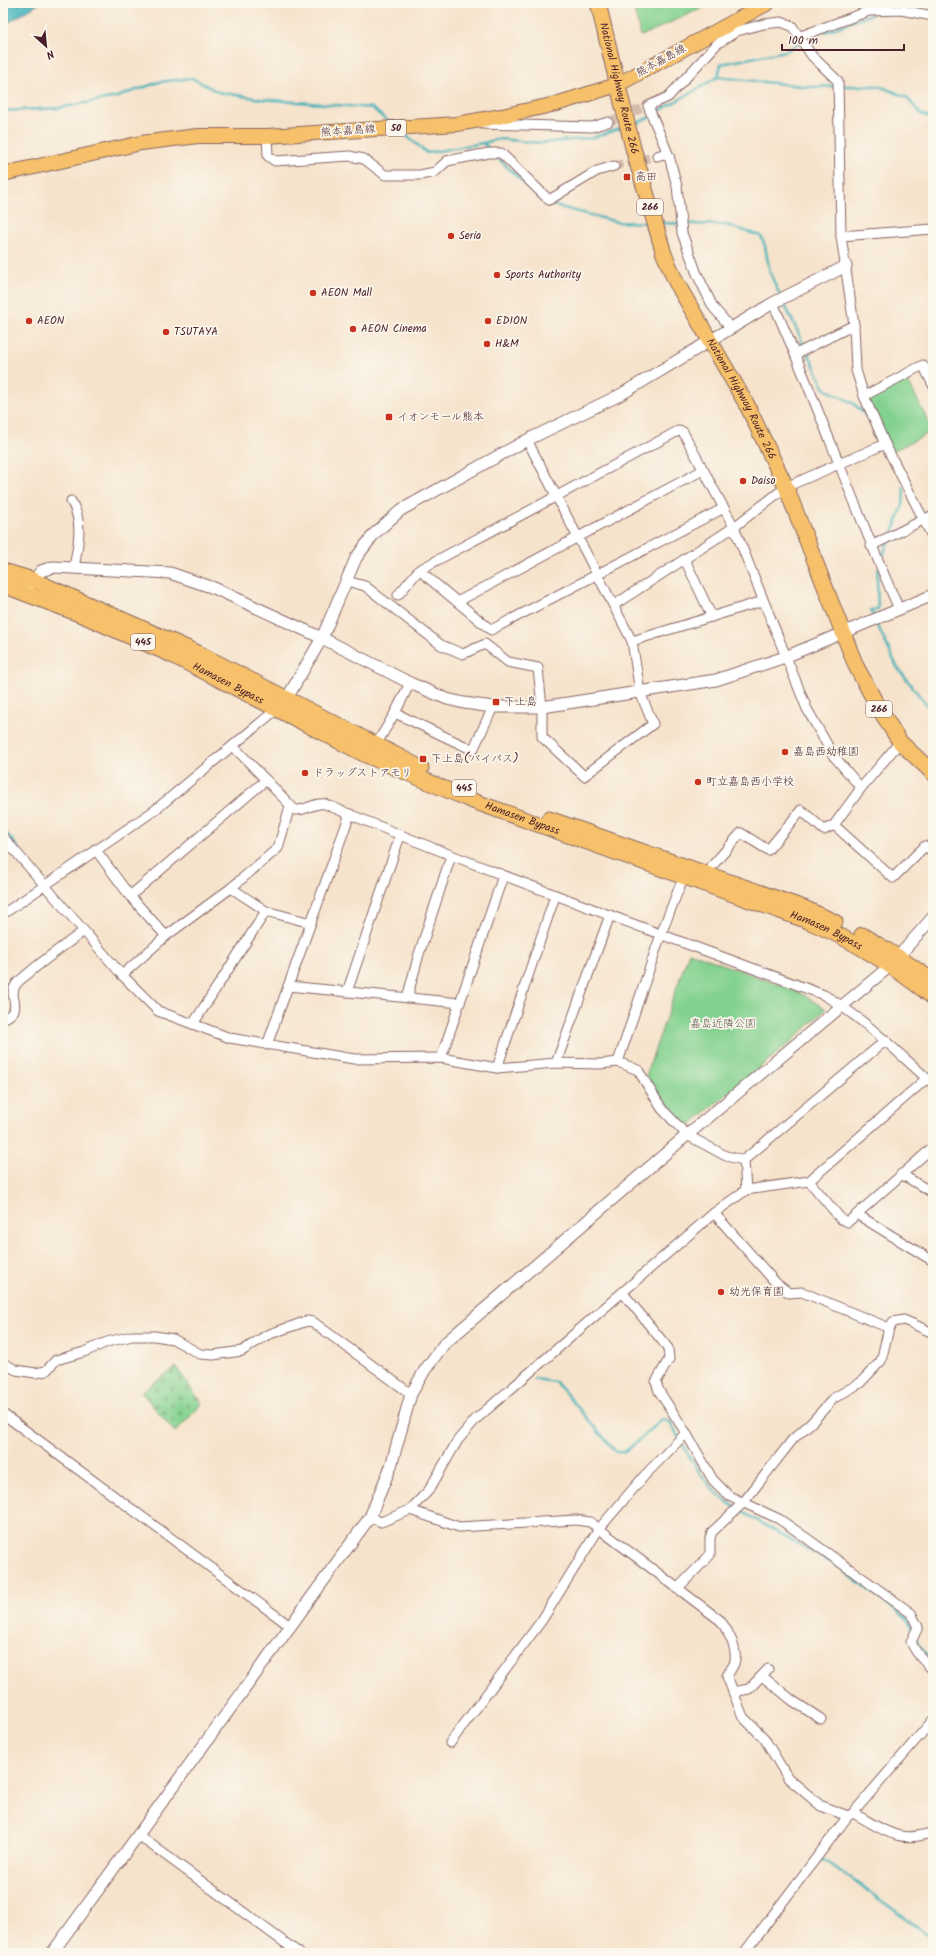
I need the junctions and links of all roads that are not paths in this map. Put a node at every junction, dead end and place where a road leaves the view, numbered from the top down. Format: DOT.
graph roads {
  1 [pos="598,3"];
  2 [pos="768,3"];
  3 [pos="933,16"];
  4 [pos="801,36"];
  5 [pos="617,86"];
  6 [pos="608,122"];
  7 [pos="458,124"];
  8 [pos="267,136"];
  9 [pos="657,156"];
  10 [pos="669,156"];
  11 [pos="614,166"];
  12 [pos="3,174"];
  13 [pos="933,229"];
  14 [pos="841,236"];
  15 [pos="846,266"];
  16 [pos="773,303"];
  17 [pos="854,325"];
  18 [pos="731,328"];
  19 [pos="710,339"];
  20 [pos="796,354"];
  21 [pos="933,385"];
  22 [pos="864,396"];
  23 [pos="527,440"];
  24 [pos="885,444"];
  25 [pos="839,465"];
  26 [pos="703,470"];
  27 [pos="786,487"];
  28 [pos="557,498"];
  29 [pos="71,501"];
  30 [pos="724,508"];
  31 [pos="933,514"];
  32 [pos="924,519"];
  33 [pos="734,527"];
  34 [pos="578,536"];
  35 [pos="933,538"];
  36 [pos="871,546"];
  37 [pos="685,560"];
  38 [pos="74,568"];
  39 [pos="419,570"];
  40 [pos="3,571"];
  41 [pos="598,574"];
  42 [pos="347,581"];
  43 [pos="3,585"];
  44 [pos="28,586"];
  45 [pos="933,595"];
  46 [pos="398,596"];
  47 [pos="763,601"];
  48 [pos="457,602"];
  49 [pos="614,606"];
  50 [pos="899,610"];
  51 [pos="712,617"];
  52 [pos="843,633"];
  53 [pos="322,638"];
  54 [pos="632,642"];
  55 [pos="785,657"];
  56 [pos="410,683"];
  57 [pos="640,692"];
  58 [pos="282,704"];
  59 [pos="493,707"];
  60 [pos="542,707"];
  61 [pos="395,713"];
  62 [pos="900,742"];
  63 [pos="232,746"];
  64 [pos="371,751"];
  65 [pos="933,774"];
  66 [pos="266,780"];
  67 [pos="861,788"];
  68 [pos="290,806"];
  69 [pos="350,814"];
  70 [pos="834,825"];
  71 [pos="3,836"];
  72 [pos="400,836"];
  73 [pos="95,849"];
  74 [pos="933,852"];
  75 [pos="451,856"];
  76 [pos="712,866"];
  77 [pos="685,872"];
  78 [pos="503,876"];
  79 [pos="43,885"];
  80 [pos="231,888"];
  81 [pos="130,896"];
  82 [pos="555,896"];
  83 [pos="266,911"];
  84 [pos="3,914"];
  85 [pos="610,915"];
  86 [pos="933,917"];
  87 [pos="311,923"];
  88 [pos="84,931"];
  89 [pos="661,934"];
  90 [pos="166,936"];
  91 [pos="894,961"];
  92 [pos="122,975"];
  93 [pos="933,981"];
  94 [pos="288,986"];
  95 [pos="347,992"];
  96 [pos="933,997"];
  97 [pos="407,998"];
  98 [pos="460,1003"];
  99 [pos="842,1006"];
  100 [pos="3,1020"];
  101 [pos="193,1024"];
  102 [pos="886,1040"];
  103 [pos="267,1045"];
  104 [pos="441,1058"];
  105 [pos="618,1062"];
  106 [pos="556,1063"];
  107 [pos="497,1068"];
  108 [pos="930,1082"];
  109 [pos="687,1135"];
  110 [pos="933,1147"];
  111 [pos="744,1160"];
  112 [pos="902,1174"];
  113 [pos="809,1181"];
  114 [pos="746,1190"];
  115 [pos="933,1193"];
  116 [pos="714,1213"];
  117 [pos="858,1215"];
  118 [pos="933,1261"];
  119 [pos="623,1293"];
  120 [pos="888,1328"];
  121 [pos="933,1333"];
  122 [pos="3,1363"];
  123 [pos="411,1394"];
  124 [pos="3,1414"];
  125 [pos="686,1433"];
  126 [pos="743,1503"];
  127 [pos="410,1510"];
  128 [pos="370,1517"];
  129 [pos="598,1530"];
  130 [pos="677,1589"];
  131 [pos="290,1626"];
  132 [pos="933,1670"];
  133 [pos="733,1692"];
  134 [pos="821,1719"];
  135 [pos="933,1720"];
  136 [pos="450,1743"];
  137 [pos="850,1814"];
  138 [pos="933,1832"];
  139 [pos="138,1835"];
  140 [pos="52,1953"];
  141 [pos="299,1953"];
  142 [pos="744,1953"];
  1 -- 5 [label="highway, National Highway Route 266 / 266"];
  2 -- 5 [label="main road, 熊本嘉島線 / 50"];
  3 -- 4 [label="street"];
  4 -- 10 [label="street"];
  4 -- 14 [label="street"];
  5 -- 7 [label="main road, 熊本嘉島線 / 50"];
  5 -- 19 [label="highway, National Highway Route 266 / 266"];
  6 -- 7 [label="street"];
  7 -- 8 [label="main road, 熊本嘉島線 / 50"];
  8 -- 11 [label="street"];
  8 -- 12 [label="main road, 熊本嘉島線 / 50"];
  9 -- 10 [label="street"];
  10 -- 18 [label="street"];
  13 -- 14 [label="street"];
  14 -- 15 [label="street"];
  15 -- 16 [label="street"];
  15 -- 17 [label="street"];
  16 -- 18 [label="street"];
  16 -- 20 [label="street"];
  17 -- 20 [label="street"];
  17 -- 22 [label="street"];
  18 -- 19 [label="street"];
  19 -- 23 [label="street"];
  19 -- 27 [label="highway, National Highway Route 266 / 266"];
  20 -- 25 [label="street"];
  21 -- 22 [label="street"];
  22 -- 24 [label="street"];
  23 -- 28 [label="street"];
  23 -- 42 [label="street"];
  24 -- 25 [label="street"];
  24 -- 32 [label="street"];
  25 -- 27 [label="street"];
  25 -- 36 [label="street"];
  26 -- 28 [label="street"];
  26 -- 30 [label="street"];
  26 -- 34 [label="street"];
  27 -- 33 [label="street"];
  27 -- 52 [label="highway, National Highway Route 266 / 266"];
  28 -- 34 [label="street"];
  28 -- 39 [label="street"];
  29 -- 38 [label="street"];
  30 -- 33 [label="street"];
  30 -- 41 [label="street"];
  31 -- 32 [label="street"];
  32 -- 35 [label="street"];
  32 -- 36 [label="street"];
  33 -- 37 [label="street"];
  33 -- 47 [label="street"];
  34 -- 41 [label="street"];
  34 -- 48 [label="street"];
  36 -- 50 [label="street"];
  37 -- 49 [label="street"];
  37 -- 51 [label="street"];
  38 -- 44 [label="street"];
  38 -- 53 [label="street"];
  39 -- 46 [label="street"];
  39 -- 48 [label="street"];
  40 -- 44 [label="highway, Hamasen Bypass / 445"];
  41 -- 48 [label="street"];
  41 -- 49 [label="street"];
  42 -- 53 [label="street"];
  42 -- 60 [label="street"];
  43 -- 44 [label="highway, Hamasen Bypass / 445"];
  44 -- 58 [label="highway, Hamasen Bypass / 445"];
  45 -- 50 [label="street"];
  47 -- 51 [label="street"];
  47 -- 55 [label="street"];
  49 -- 54 [label="street"];
  50 -- 52 [label="street"];
  51 -- 54 [label="street"];
  52 -- 55 [label="street"];
  52 -- 62 [label="highway, National Highway Route 266 / 266"];
  53 -- 56 [label="street"];
  53 -- 58 [label="street"];
  54 -- 57 [label="street"];
  55 -- 57 [label="street"];
  55 -- 67 [label="street"];
  56 -- 59 [label="street"];
  56 -- 61 [label="street"];
  57 -- 60 [label="street"];
  57 -- 60 [label="street"];
  58 -- 63 [label="street"];
  58 -- 64 [label="highway, Hamasen Bypass / 445"];
  59 -- 60 [label="street"];
  59 -- 61 [label="street"];
  61 -- 64 [label="street"];
  62 -- 65 [label="highway, National Highway Route 266 / 266"];
  62 -- 67 [label="street"];
  63 -- 66 [label="street"];
  63 -- 73 [label="street"];
  64 -- 77 [label="highway, Hamasen Bypass / 445"];
  66 -- 68 [label="street"];
  66 -- 81 [label="street"];
  67 -- 70 [label="street"];
  68 -- 69 [label="street"];
  68 -- 80 [label="street"];
  69 -- 72 [label="street"];
  69 -- 87 [label="street"];
  70 -- 74 [label="street"];
  70 -- 76 [label="street"];
  71 -- 79 [label="street"];
  72 -- 75 [label="street"];
  72 -- 95 [label="street"];
  73 -- 79 [label="street"];
  73 -- 81 [label="street"];
  75 -- 78 [label="street"];
  75 -- 97 [label="street"];
  77 -- 89 [label="street"];
  77 -- 91 [label="highway, Hamasen Bypass / 445"];
  78 -- 82 [label="street"];
  78 -- 98 [label="street"];
  79 -- 84 [label="street"];
  79 -- 88 [label="street"];
  80 -- 83 [label="street"];
  80 -- 90 [label="street"];
  81 -- 90 [label="street"];
  82 -- 85 [label="street"];
  82 -- 107 [label="street"];
  83 -- 87 [label="street"];
  83 -- 101 [label="street"];
  85 -- 89 [label="street"];
  85 -- 106 [label="street"];
  86 -- 91 [label="street"];
  87 -- 94 [label="street"];
  88 -- 92 [label="street"];
  88 -- 100 [label="street"];
  89 -- 99 [label="street"];
  89 -- 105 [label="street"];
  90 -- 92 [label="street"];
  91 -- 93 [label="highway, Hamasen Bypass / 445"];
  91 -- 96 [label="highway, Hamasen Bypass / 445"];
  91 -- 99 [label="street"];
  92 -- 101 [label="street"];
  94 -- 95 [label="street"];
  94 -- 103 [label="street"];
  95 -- 97 [label="street"];
  97 -- 98 [label="street"];
  98 -- 104 [label="street"];
  99 -- 102 [label="street"];
  99 -- 109 [label="street"];
  101 -- 103 [label="street"];
  102 -- 108 [label="street"];
  102 -- 111 [label="street"];
  103 -- 104 [label="street"];
  104 -- 107 [label="street"];
  105 -- 106 [label="street"];
  105 -- 109 [label="street"];
  106 -- 107 [label="street"];
  108 -- 113 [label="street"];
  109 -- 111 [label="street"];
  109 -- 123 [label="street"];
  110 -- 112 [label="street"];
  111 -- 114 [label="street"];
  112 -- 115 [label="street"];
  112 -- 117 [label="street"];
  113 -- 114 [label="street"];
  113 -- 117 [label="street"];
  114 -- 116 [label="street"];
  116 -- 119 [label="street"];
  116 -- 120 [label="street"];
  117 -- 118 [label="street"];
  119 -- 125 [label="street"];
  119 -- 127 [label="street"];
  120 -- 121 [label="street"];
  120 -- 126 [label="street"];
  122 -- 123 [label="street"];
  123 -- 128 [label="street"];
  124 -- 131 [label="street"];
  125 -- 126 [label="street"];
  125 -- 129 [label="street"];
  126 -- 130 [label="street"];
  126 -- 132 [label="street"];
  127 -- 128 [label="street"];
  127 -- 129 [label="street"];
  128 -- 131 [label="street"];
  129 -- 130 [label="street"];
  129 -- 136 [label="street"];
  130 -- 133 [label="street"];
  131 -- 139 [label="street"];
  133 -- 134 [label="street"];
  133 -- 137 [label="street"];
  135 -- 137 [label="street"];
  137 -- 138 [label="street"];
  137 -- 142 [label="street"];
  139 -- 140 [label="street"];
  139 -- 141 [label="street"];
}
